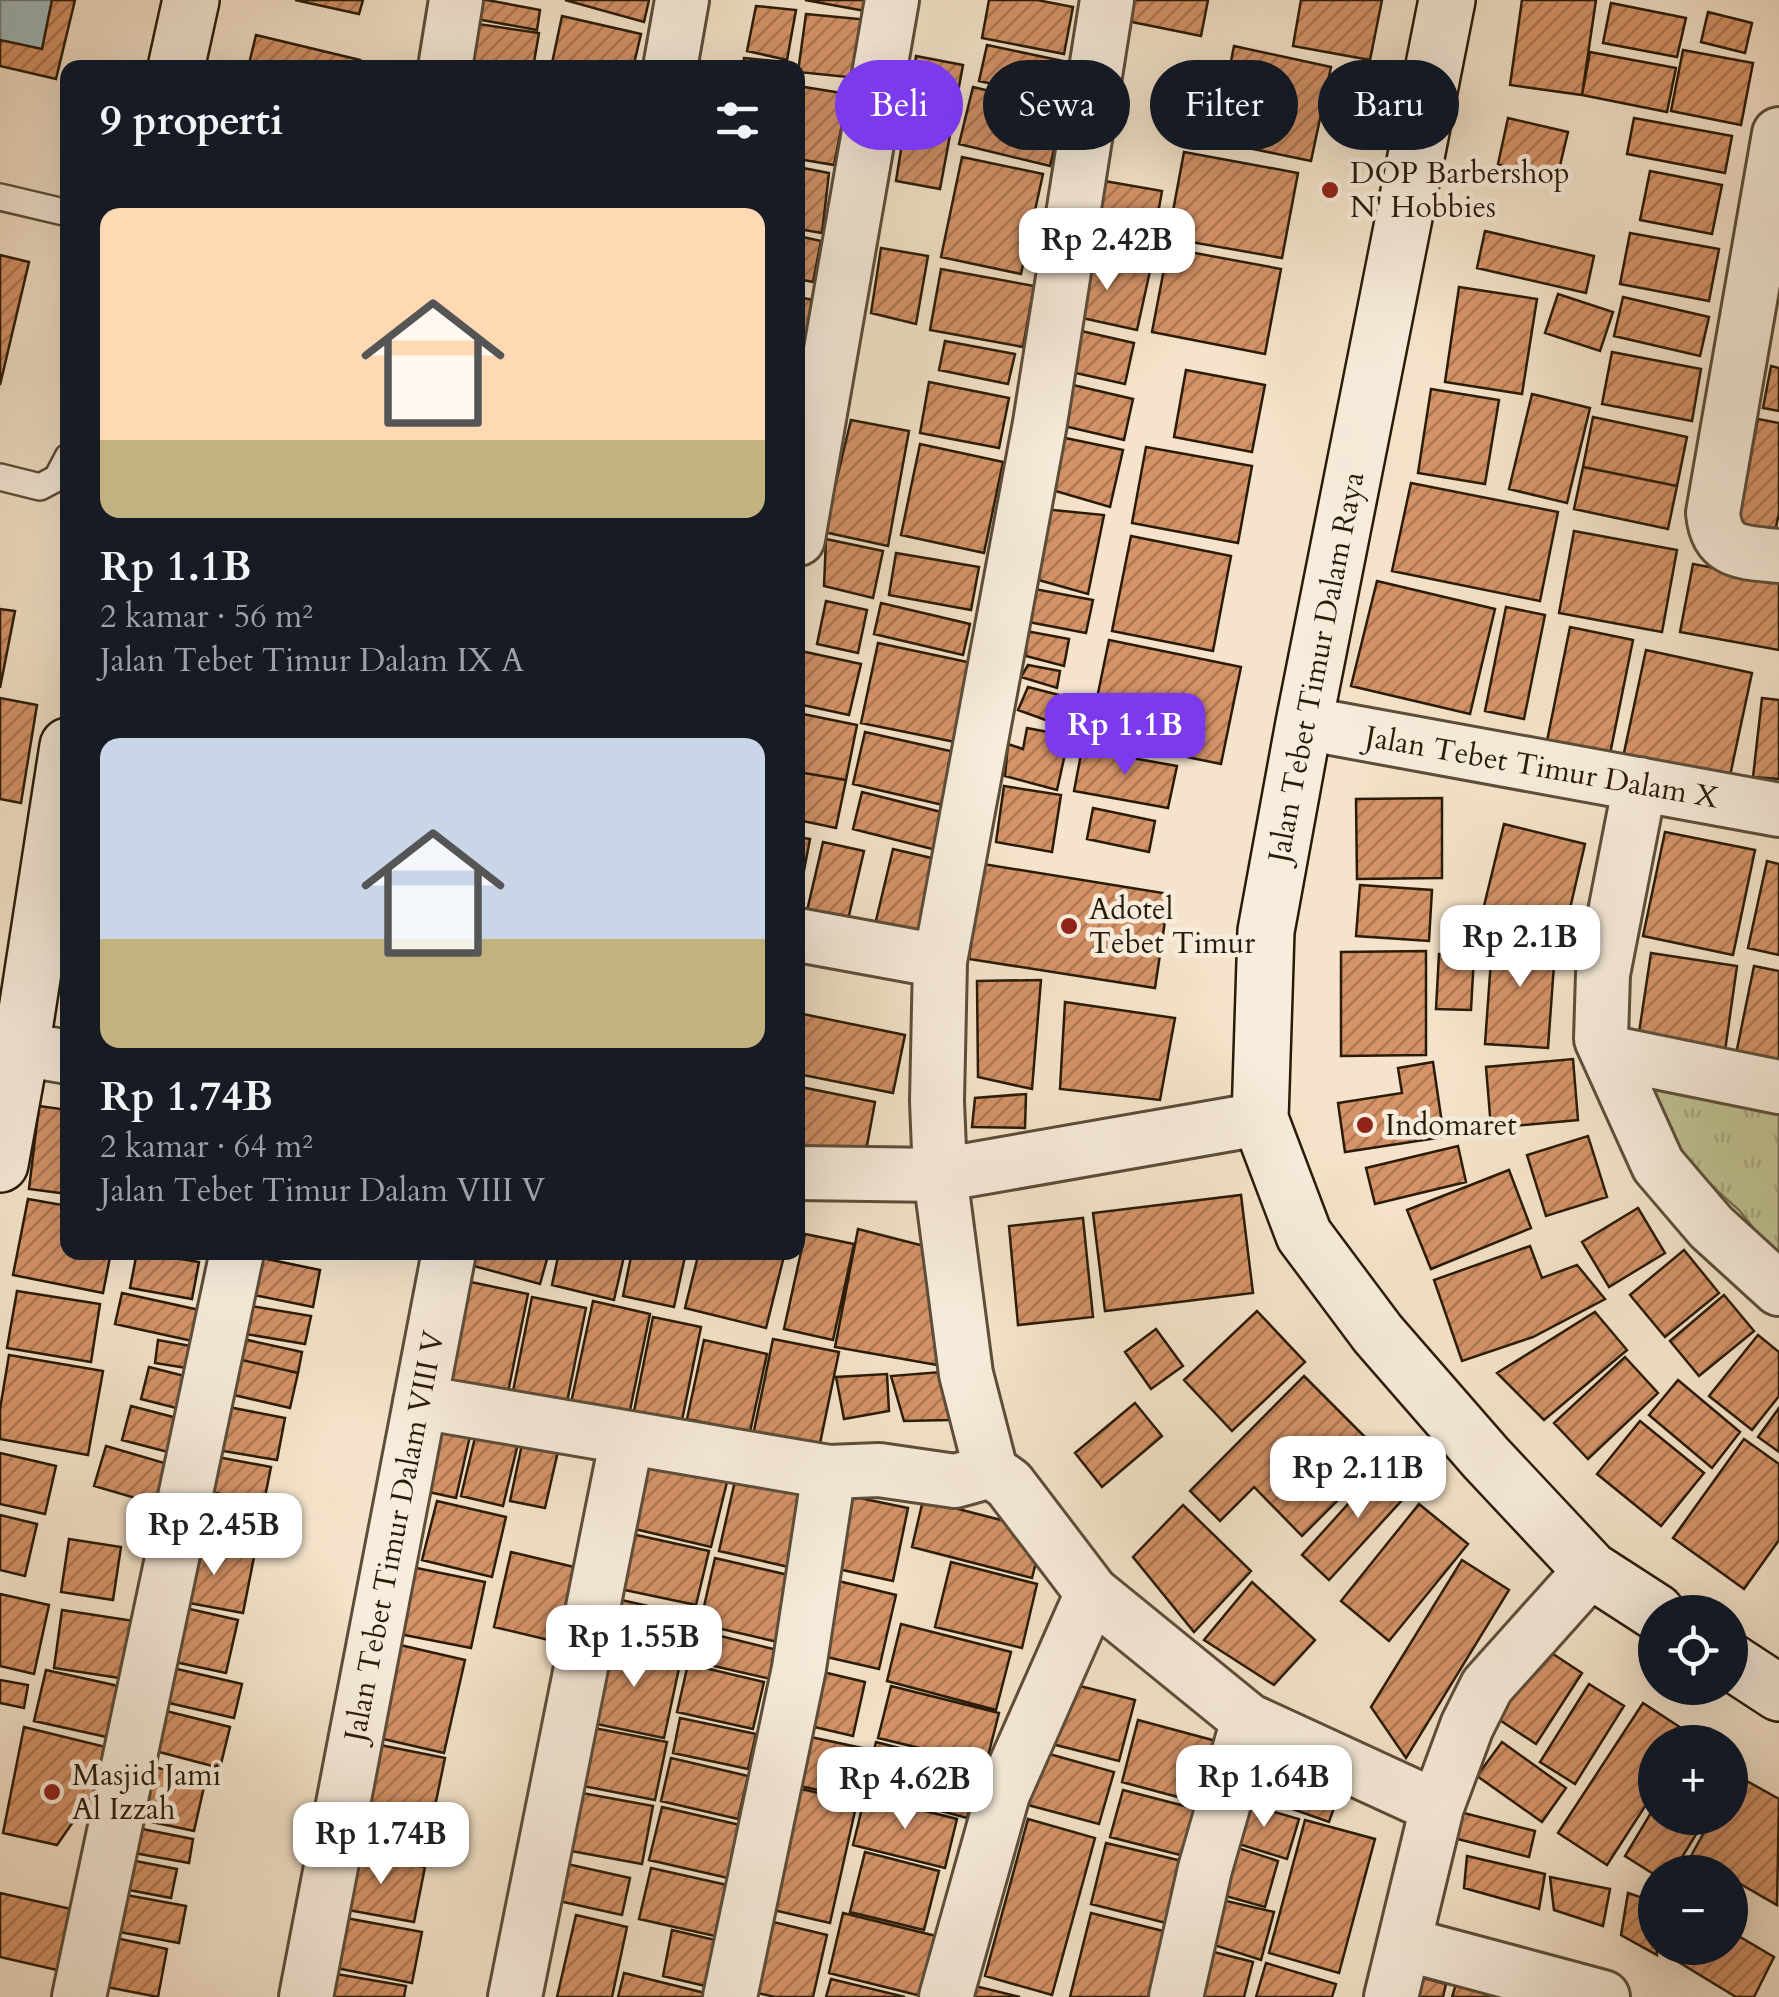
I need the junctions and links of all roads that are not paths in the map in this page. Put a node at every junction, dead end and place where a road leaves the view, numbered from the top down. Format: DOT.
graph roads {
  1 [pos="192,0"];
  2 [pos="456,0"];
  3 [pos="682,0"];
  4 [pos="892,0"];
  5 [pos="1107,0"];
  6 [pos="1447,0"];
  7 [pos="178,60"];
  8 [pos="446,60"];
  9 [pos="671,60"];
  10 [pos="1779,134"];
  11 [pos="0,197"];
  12 [pos="60,211"];
  13 [pos="60,472"];
  14 [pos="0,477"];
  15 [pos="805,499"];
  16 [pos="1779,556"];
  17 [pos="1304,723"];
  18 [pos="1640,784"];
  19 [pos="1779,810"];
  20 [pos="60,848"];
  21 [pos="805,936"];
  22 [pos="940,961"];
  23 [pos="1607,1052"];
  24 [pos="44,1053"];
  25 [pos="1779,1087"];
  26 [pos="1260,1119"];
  27 [pos="0,1164"];
  28 [pos="805,1173"];
  29 [pos="940,1175"];
  30 [pos="235,1260"];
  31 [pos="447,1260"];
  32 [pos="1779,1290"];
  33 [pos="420,1402"];
  34 [pos="626,1438"];
  35 [pos="990,1471"];
  36 [pos="829,1472"];
  37 [pos="1591,1570"];
  38 [pos="1092,1593"];
  39 [pos="1638,1600"];
  40 [pos="1748,1673"];
  41 [pos="1779,1693"];
  42 [pos="1248,1720"];
  43 [pos="1436,1807"];
  44 [pos="1405,1944"];
  45 [pos="1599,1996"];
  46 [pos="79,1997"];
  47 [pos="306,1997"];
  48 [pos="516,1997"];
  49 [pos="730,1997"];
  50 [pos="946,1997"];
  51 [pos="1176,1997"];
  52 [pos="1390,1997"];
  1 -- 7 [label="street"];
  2 -- 8 [label="street"];
  3 -- 9 [label="street"];
  4 -- 15 [label="street"];
  5 -- 22 [label="street"];
  6 -- 17 [label="street, Jalan Tebet Timur Dalam Raya"];
  10 -- 16 [label="street"];
  11 -- 12 [label="lane"];
  13 -- 14 [label="lane"];
  17 -- 18 [label="street, Jalan Tebet Timur Dalam X"];
  17 -- 26 [label="street, Jalan Tebet Timur Dalam Raya"];
  18 -- 19 [label="street, Jalan Tebet Timur Dalam X"];
  18 -- 23 [label="street"];
  20 -- 24 [label="street"];
  21 -- 22 [label="street"];
  22 -- 29 [label="street"];
  23 -- 25 [label="street"];
  23 -- 32 [label="street"];
  24 -- 27 [label="street"];
  26 -- 29 [label="street"];
  26 -- 37 [label="street, Jalan Tebet Timur Dalam Raya"];
  28 -- 29 [label="street"];
  29 -- 35 [label="street"];
  30 -- 46 [label="street"];
  31 -- 33 [label="street, Jalan Tebet Timur Dalam VIII V"];
  33 -- 34 [label="street"];
  33 -- 47 [label="street, Jalan Tebet Timur Dalam VIII V"];
  34 -- 36 [label="street"];
  34 -- 48 [label="street"];
  35 -- 36 [label="street"];
  35 -- 38 [label="street"];
  36 -- 49 [label="street"];
  37 -- 39 [label="street, Jalan Tebet Timur Dalam Raya"];
  37 -- 43 [label="street"];
  38 -- 42 [label="street"];
  38 -- 50 [label="street"];
  40 -- 41 [label="street"];
  42 -- 43 [label="street"];
  42 -- 51 [label="street"];
  43 -- 44 [label="street"];
  44 -- 45 [label="street"];
  44 -- 52 [label="street"];
}
